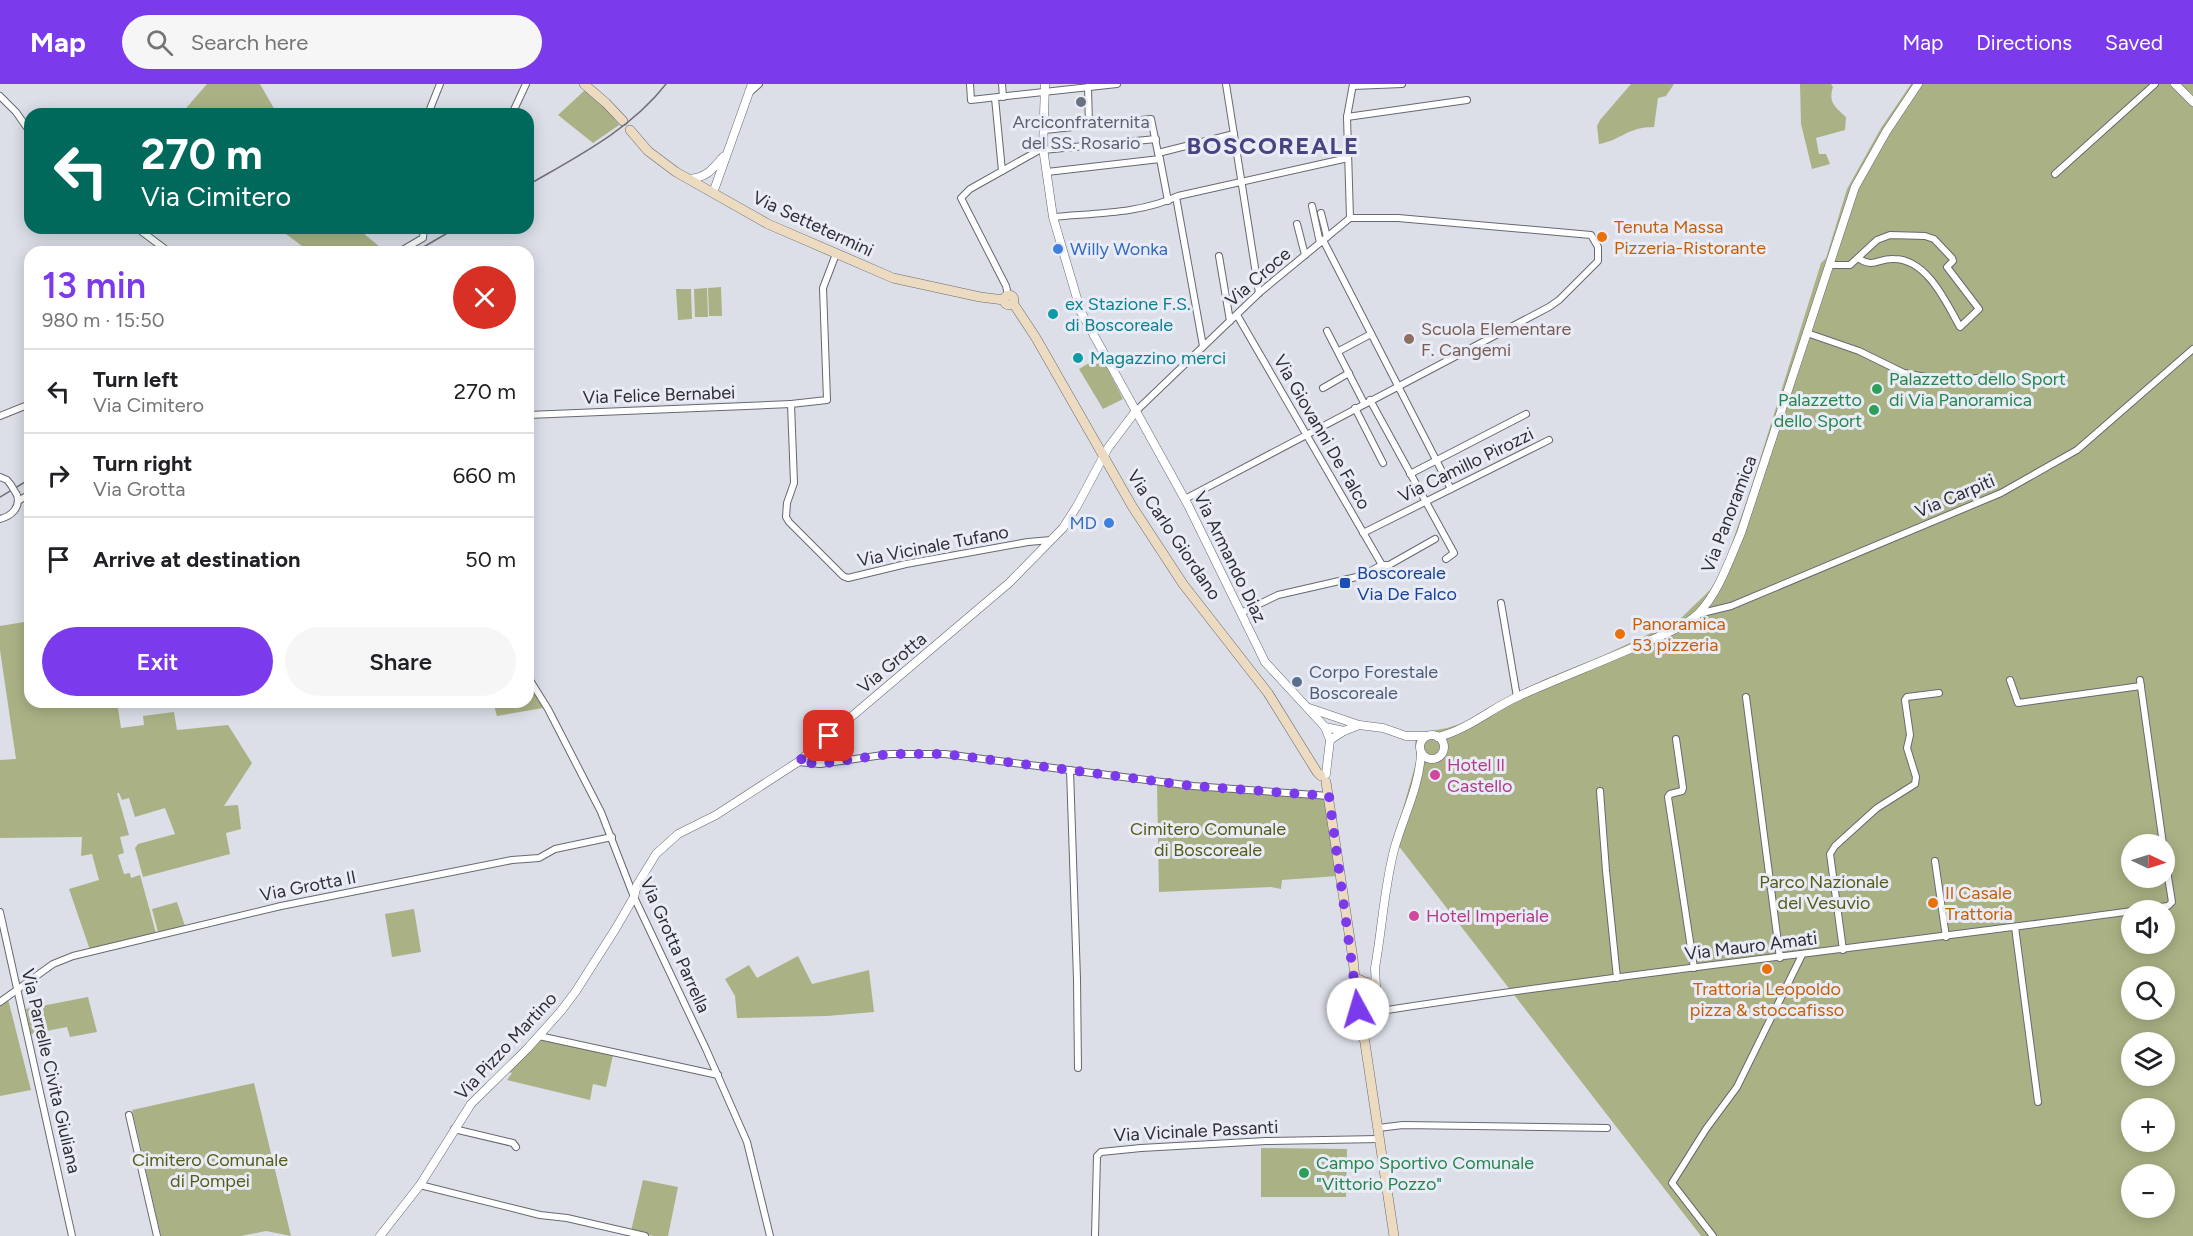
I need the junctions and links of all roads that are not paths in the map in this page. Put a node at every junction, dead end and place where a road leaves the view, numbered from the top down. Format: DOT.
graph roads {
  1 [pos="441,84"];
  2 [pos="526,84"];
  3 [pos="584,84"];
  4 [pos="759,84"];
  5 [pos="970,84"];
  6 [pos="1002,84"];
  7 [pos="1117,84"];
  8 [pos="1226,84"];
  9 [pos="1402,84"];
  10 [pos="1918,84"];
  11 [pos="2155,84"];
  12 [pos="2175,84"];
  13 [pos="1353,85"];
  14 [pos="1088,87"];
  15 [pos="751,88"];
  16 [pos="1045,88"];
  17 [pos="0,96"];
  18 [pos="1003,96"];
  19 [pos="995,98"];
  20 [pos="1467,100"];
  21 [pos="2193,102"];
  22 [pos="431,108"];
  23 [pos="515,108"];
  24 [pos="1347,117"];
  25 [pos="623,121"];
  26 [pos="24,123"];
  27 [pos="1089,125"];
  28 [pos="630,130"];
  29 [pos="1044,130"];
  30 [pos="1234,134"];
  31 [pos="1156,139"];
  32 [pos="1043,149"];
  33 [pos="728,151"];
  34 [pos="1159,156"];
  35 [pos="1348,158"];
  36 [pos="1002,171"];
  37 [pos="1047,172"];
  38 [pos="2055,174"];
  39 [pos="718,176"];
  40 [pos="688,179"];
  41 [pos="1242,182"];
  42 [pos="713,193"];
  43 [pos="1176,197"];
  44 [pos="724,199"];
  45 [pos="1167,201"];
  46 [pos="1312,206"];
  47 [pos="1321,213"];
  48 [pos="1053,217"];
  49 [pos="1350,218"];
  50 [pos="1297,224"];
  51 [pos="144,234"];
  52 [pos="423,234"];
  53 [pos="1323,240"];
  54 [pos="161,246"];
  55 [pos="409,246"];
  56 [pos="836,254"];
  57 [pos="1305,255"];
  58 [pos="1219,256"];
  59 [pos="1858,258"];
  60 [pos="1829,265"];
  61 [pos="1259,294"];
  62 [pos="1008,299"];
  63 [pos="1237,315"];
  64 [pos="1230,321"];
  65 [pos="1328,331"];
  66 [pos="1807,333"];
  67 [pos="1371,334"];
  68 [pos="1203,346"];
  69 [pos="2193,348"];
  70 [pos="1339,351"];
  71 [pos="1349,373"];
  72 [pos="1990,376"];
  73 [pos="1398,387"];
  74 [pos="1323,388"];
  75 [pos="1367,402"];
  76 [pos="791,404"];
  77 [pos="24,406"];
  78 [pos="1354,408"];
  79 [pos="1135,412"];
  80 [pos="1526,414"];
  81 [pos="534,415"];
  82 [pos="0,416"];
  83 [pos="1306,434"];
  84 [pos="1549,440"];
  85 [pos="1103,458"];
  86 [pos="1436,461"];
  87 [pos="1383,463"];
  88 [pos="1410,474"];
  89 [pos="0,477"];
  90 [pos="1451,489"];
  91 [pos="24,496"];
  92 [pos="18,498"];
  93 [pos="1185,499"];
  94 [pos="1425,502"];
  95 [pos="0,519"];
  96 [pos="1363,532"];
  97 [pos="1436,539"];
  98 [pos="1051,540"];
  99 [pos="1446,559"];
  100 [pos="1382,565"];
  101 [pos="1501,603"];
  102 [pos="1241,613"];
  103 [pos="1697,614"];
  104 [pos="2010,680"];
  105 [pos="534,686"];
  106 [pos="1939,693"];
  107 [pos="1517,697"];
  108 [pos="1746,697"];
  109 [pos="1308,708"];
  110 [pos="1336,719"];
  111 [pos="1359,724"];
  112 [pos="1325,727"];
  113 [pos="1344,731"];
  114 [pos="1457,732"];
  115 [pos="1406,736"];
  116 [pos="1426,736"];
  117 [pos="1437,737"];
  118 [pos="1676,739"];
  119 [pos="1330,740"];
  120 [pos="1443,750"];
  121 [pos="1421,752"];
  122 [pos="1436,759"];
  123 [pos="798,762"];
  124 [pos="1070,770"];
  125 [pos="1420,775"];
  126 [pos="1324,777"];
  127 [pos="1600,791"];
  128 [pos="1329,796"];
  129 [pos="2162,834"];
  130 [pos="612,837"];
  131 [pos="1935,861"];
  132 [pos="634,897"];
  133 [pos="0,912"];
  134 [pos="2121,913"];
  135 [pos="2015,927"];
  136 [pos="1946,936"];
  137 [pos="1843,950"];
  138 [pos="1802,955"];
  139 [pos="1780,958"];
  140 [pos="1694,968"];
  141 [pos="1354,977"];
  142 [pos="1617,978"];
  143 [pos="1370,984"];
  144 [pos="18,990"];
  145 [pos="0,994"];
  146 [pos="9,996"];
  147 [pos="1357,999"];
  148 [pos="0,1002"];
  149 [pos="1358,1009"];
  150 [pos="1374,1012"];
  151 [pos="1369,1021"];
  152 [pos="539,1036"];
  153 [pos="1365,1043"];
  154 [pos="1078,1068"];
  155 [pos="718,1075"];
  156 [pos="2038,1102"];
  157 [pos="129,1115"];
  158 [pos="1378,1128"];
  159 [pos="1607,1128"];
  160 [pos="454,1129"];
  161 [pos="1379,1139"];
  162 [pos="516,1147"];
  163 [pos="420,1185"];
  164 [pos="72,1236"];
  165 [pos="157,1236"];
  166 [pos="380,1236"];
  167 [pos="645,1236"];
  168 [pos="770,1236"];
  169 [pos="1095,1236"];
  170 [pos="1394,1236"];
  171 [pos="1713,1236"];
  1 -- 22 [label="street"];
  2 -- 23 [label="street"];
  3 -- 25 [label="main road"];
  4 -- 15 [label="street"];
  5 -- 19 [label="street"];
  6 -- 18 [label="street"];
  7 -- 14 [label="street"];
  8 -- 30 [label="street"];
  9 -- 13 [label="street"];
  10 -- 60 [label="street, Via Panoramica"];
  11 -- 38 [label="street"];
  12 -- 21 [label="street"];
  13 -- 24 [label="street"];
  14 -- 16 [label="street"];
  14 -- 27 [label="street"];
  15 -- 33 [label="street"];
  16 -- 18 [label="street"];
  16 -- 29 [label="street, Via Armando Diaz"];
  17 -- 26 [label="street"];
  18 -- 19 [label="street"];
  19 -- 36 [label="street"];
  20 -- 24 [label="street"];
  24 -- 35 [label="street"];
  27 -- 29 [label="street"];
  27 -- 31 [label="street"];
  28 -- 40 [label="main road, Via Settetermini"];
  29 -- 32 [label="street, Via Armando Diaz"];
  30 -- 34 [label="street"];
  30 -- 41 [label="street"];
  31 -- 32 [label="street"];
  31 -- 34 [label="street"];
  32 -- 36 [label="street"];
  32 -- 37 [label="street, Via Armando Diaz"];
  33 -- 39 [label="street"];
  33 -- 40 [label="street"];
  34 -- 37 [label="street"];
  34 -- 45 [label="street"];
  35 -- 41 [label="street"];
  35 -- 49 [label="street"];
  36 -- 62 [label="street"];
  37 -- 48 [label="street, Via Armando Diaz"];
  39 -- 42 [label="street"];
  39 -- 44 [label="street"];
  40 -- 42 [label="main road, Via Settetermini"];
  41 -- 43 [label="street"];
  41 -- 61 [label="street"];
  42 -- 44 [label="main road, Via Settetermini"];
  43 -- 45 [label="street"];
  43 -- 68 [label="street"];
  44 -- 56 [label="main road, Via Settetermini"];
  45 -- 48 [label="street"];
  46 -- 53 [label="street"];
  47 -- 53 [label="street"];
  48 -- 79 [label="street, Via Armando Diaz"];
  49 -- 53 [label="street, Via Croce"];
  49 -- 73 [label="street"];
  50 -- 57 [label="street, Via Croce"];
  51 -- 54 [label="street"];
  52 -- 55 [label="street"];
  53 -- 57 [label="street, Via Croce"];
  53 -- 67 [label="street"];
  56 -- 62 [label="main road, Via Settetermini"];
  56 -- 76 [label="street"];
  57 -- 61 [label="street, Via Croce"];
  58 -- 64 [label="street, Via Croce"];
  59 -- 59 [label="street"];
  59 -- 60 [label="street"];
  60 -- 66 [label="street, Via Panoramica"];
  61 -- 63 [label="street, Via Croce"];
  62 -- 85 [label="main road, Via Carlo Giordano"];
  63 -- 64 [label="street, Via Croce"];
  63 -- 83 [label="street, Via Giovanni De Falco"];
  64 -- 68 [label="street, Via Croce"];
  65 -- 70 [label="street"];
  66 -- 72 [label="street"];
  66 -- 103 [label="street, Via Panoramica"];
  67 -- 70 [label="street"];
  67 -- 73 [label="street"];
  68 -- 79 [label="street, Via Croce"];
  69 -- 103 [label="street, Via Carpiti"];
  70 -- 71 [label="street"];
  71 -- 74 [label="street"];
  71 -- 75 [label="street"];
  73 -- 75 [label="street"];
  73 -- 86 [label="street"];
  75 -- 78 [label="street"];
  75 -- 88 [label="street"];
  76 -- 81 [label="street, Via Felice Bernabei"];
  76 -- 98 [label="street, Via Vicinale Tufano"];
  77 -- 82 [label="street"];
  78 -- 83 [label="street"];
  78 -- 87 [label="street"];
  79 -- 85 [label="street, Via Grotta"];
  79 -- 93 [label="street, Via Armando Diaz"];
  80 -- 86 [label="street"];
  83 -- 93 [label="street"];
  83 -- 96 [label="street, Via Giovanni De Falco"];
  84 -- 90 [label="street, Via Camillo Pirozzi"];
  85 -- 98 [label="street, Via Grotta"];
  85 -- 126 [label="main road, Via Carlo Giordano"];
  86 -- 88 [label="street"];
  86 -- 90 [label="street"];
  88 -- 94 [label="street"];
  89 -- 92 [label="street, bridge"];
  90 -- 94 [label="street, Via Camillo Pirozzi"];
  91 -- 92 [label="street"];
  92 -- 95 [label="street"];
  93 -- 102 [label="street, Via Armando Diaz"];
  94 -- 96 [label="street, Via Camillo Pirozzi"];
  94 -- 99 [label="street"];
  96 -- 100 [label="street, Via Giovanni De Falco"];
  97 -- 100 [label="street"];
  98 -- 123 [label="street, Via Grotta"];
  100 -- 102 [label="street"];
  101 -- 107 [label="street"];
  102 -- 109 [label="street, Via Armando Diaz"];
  103 -- 107 [label="street, Via Panoramica"];
  104 -- 129 [label="street"];
  105 -- 130 [label="street, Via Grotta Parrella"];
  106 -- 137 [label="street"];
  107 -- 114 [label="street, Via Panoramica"];
  108 -- 139 [label="street"];
  109 -- 110 [label="street, Via Armando Diaz"];
  109 -- 112 [label="street, Via Armando Diaz"];
  110 -- 111 [label="street, Via Armando Diaz"];
  110 -- 112 [label="street"];
  111 -- 113 [label="street"];
  111 -- 115 [label="street, Via Armando Diaz"];
  112 -- 113 [label="street"];
  112 -- 119 [label="street"];
  113 -- 119 [label="street"];
  114 -- 117 [label="street, Via Panoramica"];
  114 -- 120 [label="street, Via Panoramica"];
  115 -- 116 [label="street, Via Panoramica"];
  115 -- 121 [label="street"];
  116 -- 117 [label="street, Via Panoramica"];
  116 -- 121 [label="street, Via Panoramica"];
  117 -- 120 [label="street"];
  118 -- 140 [label="street"];
  119 -- 126 [label="street"];
  120 -- 122 [label="street, Via Panoramica"];
  121 -- 122 [label="street"];
  121 -- 125 [label="street, Via Panoramica"];
  122 -- 125 [label="street, Via Panoramica"];
  123 -- 124 [label="street"];
  123 -- 132 [label="street, Via Grotta"];
  124 -- 128 [label="street"];
  124 -- 154 [label="street"];
  125 -- 143 [label="street, Via Panoramica"];
  126 -- 128 [label="main road"];
  127 -- 142 [label="street"];
  128 -- 141 [label="main road"];
  130 -- 132 [label="street, Via Grotta Parrella"];
  130 -- 144 [label="street, Via Grotta II"];
  131 -- 136 [label="street"];
  132 -- 152 [label="street, Via Pizzo Martino"];
  132 -- 155 [label="street, Via Grotta Parrella"];
  133 -- 144 [label="street, Via Parrelle Civita Giuliana"];
  134 -- 135 [label="street, Via Mauro Amati"];
  135 -- 136 [label="street, Via Mauro Amati"];
  135 -- 156 [label="street"];
  136 -- 137 [label="street, Via Mauro Amati"];
  137 -- 138 [label="street, Via Mauro Amati"];
  138 -- 139 [label="street, Via Mauro Amati"];
  138 -- 171 [label="street"];
  139 -- 140 [label="street, Via Mauro Amati"];
  140 -- 142 [label="street, Via Mauro Amati"];
  141 -- 143 [label="main road"];
  141 -- 147 [label="main road"];
  142 -- 150 [label="street, Via Mauro Amati"];
  143 -- 147 [label="main road"];
  143 -- 150 [label="main road"];
  144 -- 146 [label="street, Via Grotta II"];
  144 -- 164 [label="street, Via Parrelle Civita Giuliana"];
  145 -- 146 [label="street"];
  146 -- 148 [label="street, Via Grotta II"];
  147 -- 149 [label="main road"];
  149 -- 151 [label="main road"];
  149 -- 153 [label="main road"];
  150 -- 151 [label="main road"];
  151 -- 153 [label="main road"];
  152 -- 155 [label="street"];
  152 -- 160 [label="street, Via Pizzo Martino"];
  153 -- 158 [label="main road"];
  155 -- 168 [label="street, Via Grotta Parrella"];
  157 -- 165 [label="street"];
  158 -- 159 [label="street"];
  158 -- 161 [label="main road"];
  160 -- 162 [label="street"];
  160 -- 163 [label="street, Via Pizzo Martino"];
  161 -- 169 [label="street, Via Vicinale Passanti"];
  161 -- 170 [label="main road"];
  163 -- 166 [label="street, Via Pizzo Martino"];
  163 -- 167 [label="street"];
}
